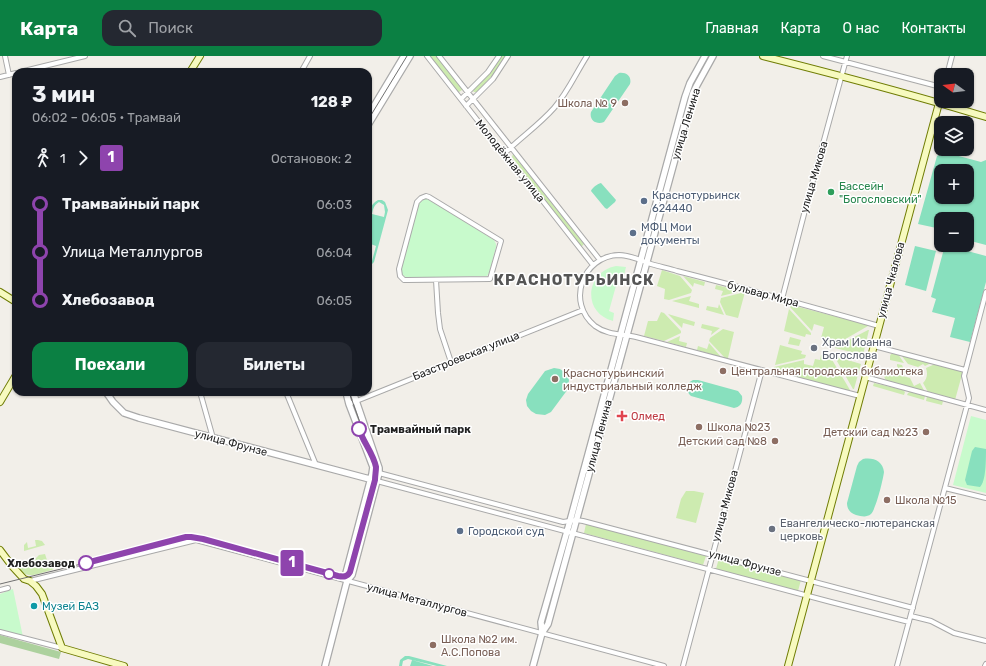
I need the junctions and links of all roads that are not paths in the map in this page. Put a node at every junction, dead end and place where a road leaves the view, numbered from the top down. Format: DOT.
graph roads {
  1 [pos="5,56"];
  2 [pos="85,56"];
  3 [pos="200,56"];
  4 [pos="310,56"];
  5 [pos="404,56"];
  6 [pos="410,56"];
  7 [pos="427,56"];
  8 [pos="439,56"];
  9 [pos="499,56"];
  10 [pos="508,56"];
  11 [pos="587,56"];
  12 [pos="705,56"];
  13 [pos="713,56"];
  14 [pos="763,56"];
  15 [pos="823,56"];
  16 [pos="847,56"];
  17 [pos="952,56"];
  18 [pos="846,62"];
  19 [pos="36,68"];
  20 [pos="192,68"];
  21 [pos="303,68"];
  22 [pos="949,68"];
  23 [pos="12,74"];
  24 [pos="9,75"];
  25 [pos="842,76"];
  26 [pos="0,77"];
  27 [pos="934,85"];
  28 [pos="468,93"];
  29 [pos="934,98"];
  30 [pos="461,99"];
  31 [pos="473,99"];
  32 [pos="466,106"];
  33 [pos="938,108"];
  34 [pos="963,108"];
  35 [pos="372,109"];
  36 [pos="986,117"];
  37 [pos="372,118"];
  38 [pos="511,148"];
  39 [pos="504,154"];
  40 [pos="646,252"];
  41 [pos="600,260"];
  42 [pos="641,260"];
  43 [pos="647,262"];
  44 [pos="593,265"];
  45 [pos="436,280"];
  46 [pos="0,292"];
  47 [pos="986,292"];
  48 [pos="782,299"];
  49 [pos="12,300"];
  50 [pos="583,310"];
  51 [pos="879,326"];
  52 [pos="624,335"];
  53 [pos="621,346"];
  54 [pos="874,346"];
  55 [pos="451,362"];
  56 [pos="762,370"];
  57 [pos="965,370"];
  58 [pos="865,377"];
  59 [pos="12,382"];
  60 [pos="372,394"];
  61 [pos="109,396"];
  62 [pos="201,396"];
  63 [pos="288,396"];
  64 [pos="347,396"];
  65 [pos="354,396"];
  66 [pos="368,396"];
  67 [pos="857,396"];
  68 [pos="356,401"];
  69 [pos="0,402"];
  70 [pos="349,404"];
  71 [pos="967,405"];
  72 [pos="986,410"];
  73 [pos="213,438"];
  74 [pos="316,465"];
  75 [pos="379,473"];
  76 [pos="371,478"];
  77 [pos="945,488"];
  78 [pos="986,498"];
  79 [pos="576,520"];
  80 [pos="570,521"];
  81 [pos="570,532"];
  82 [pos="0,550"];
  83 [pos="712,555"];
  84 [pos="709,570"];
  85 [pos="347,581"];
  86 [pos="811,581"];
  87 [pos="30,582"];
  88 [pos="8,588"];
  89 [pos="0,590"];
  90 [pos="807,596"];
  91 [pos="913,608"];
  92 [pos="911,616"];
  93 [pos="909,622"];
  94 [pos="0,632"];
  95 [pos="542,633"];
  96 [pos="986,641"];
  97 [pos="62,648"];
  98 [pos="103,663"];
  99 [pos="124,666"];
  100 [pos="325,666"];
  101 [pos="534,666"];
  102 [pos="664,666"];
  103 [pos="683,666"];
  104 [pos="788,666"];
  105 [pos="897,666"];
  1 -- 24 [label="street"];
  2 -- 19 [label="street"];
  3 -- 20 [label="main road"];
  4 -- 21 [label="street"];
  5 -- 35 [label="street"];
  6 -- 37 [label="street"];
  7 -- 30 [label="street, Молодёжная улица"];
  8 -- 28 [label="street, Молодёжная улица"];
  9 -- 28 [label="street"];
  10 -- 31 [label="street"];
  11 -- 38 [label="street"];
  12 -- 40 [label="street, улица Ленина"];
  13 -- 40 [label="street, улица Ленина"];
  14 -- 25 [label="main road"];
  15 -- 18 [label="street"];
  16 -- 18 [label="street, улица Микова"];
  17 -- 22 [label="street"];
  18 -- 25 [label="street, улица Микова"];
  18 -- 27 [label="street"];
  23 -- 24 [label="street"];
  24 -- 26 [label="street"];
  25 -- 29 [label="main road"];
  25 -- 48 [label="street, улица Микова"];
  28 -- 30 [label="street"];
  28 -- 31 [label="street, Молодёжная улица"];
  30 -- 32 [label="street, Молодёжная улица"];
  31 -- 32 [label="street"];
  31 -- 38 [label="street, Молодёжная улица"];
  32 -- 39 [label="street, Молодёжная улица"];
  33 -- 51 [label="main road, улица Чкалова"];
  34 -- 36 [label="main road"];
  38 -- 39 [label="street"];
  38 -- 41 [label="street, Молодёжная улица"];
  39 -- 44 [label="street, Молодёжная улица"];
  40 -- 42 [label="street, улица Ленина"];
  40 -- 43 [label="street, улица Ленина"];
  41 -- 42 [label="street, бульвар Мира"];
  41 -- 44 [label="street"];
  42 -- 43 [label="street, бульвар Мира"];
  42 -- 52 [label="street, улица Ленина"];
  43 -- 48 [label="street, бульвар Мира"];
  43 -- 52 [label="street, улица Ленина"];
  44 -- 50 [label="street"];
  45 -- 45 [label="street"];
  45 -- 55 [label="street"];
  46 -- 49 [label="main road"];
  47 -- 57 [label="street"];
  48 -- 51 [label="street, бульвар Мира"];
  50 -- 52 [label="street"];
  50 -- 55 [label="street, Базстроевская улица"];
  51 -- 54 [label="main road, улица Чкалова"];
  52 -- 53 [label="street, улица Ленина"];
  52 -- 56 [label="street"];
  53 -- 79 [label="street, улица Ленина"];
  53 -- 80 [label="street, улица Ленина"];
  54 -- 57 [label="street"];
  54 -- 58 [label="main road, улица Чкалова"];
  55 -- 60 [label="street, Базстроевская улица"];
  56 -- 67 [label="street"];
  56 -- 83 [label="street, улица Микова"];
  57 -- 71 [label="street"];
  58 -- 67 [label="main road, улица Чкалова"];
  58 -- 71 [label="street"];
  59 -- 69 [label="main road"];
  61 -- 73 [label="street, улица Фрунзе"];
  62 -- 73 [label="street"];
  63 -- 74 [label="street"];
  64 -- 70 [label="street"];
  65 -- 68 [label="street"];
  66 -- 68 [label="street, Базстроевская улица"];
  67 -- 86 [label="main road, улица Чкалова"];
  68 -- 70 [label="street, Базстроевская улица"];
  68 -- 75 [label="street"];
  70 -- 76 [label="street"];
  71 -- 72 [label="street"];
  71 -- 77 [label="street"];
  73 -- 74 [label="street, улица Фрунзе"];
  74 -- 76 [label="street, улица Фрунзе"];
  75 -- 76 [label="street"];
  75 -- 80 [label="street"];
  76 -- 81 [label="street, улица Фрунзе"];
  76 -- 85 [label="street"];
  77 -- 78 [label="street"];
  77 -- 91 [label="street"];
  79 -- 80 [label="street"];
  79 -- 81 [label="street, улица Ленина"];
  79 -- 83 [label="street, улица Фрунзе"];
  80 -- 81 [label="street, улица Ленина"];
  81 -- 84 [label="street, улица Фрунзе"];
  81 -- 95 [label="street, улица Ленина"];
  82 -- 87 [label="main road"];
  83 -- 84 [label="street, улица Микова"];
  83 -- 86 [label="street, улица Фрунзе"];
  84 -- 90 [label="street, улица Фрунзе"];
  84 -- 103 [label="street, улица Микова"];
  85 -- 87 [label="street, улица Металлургов"];
  85 -- 95 [label="street, улица Металлургов"];
  85 -- 100 [label="street"];
  86 -- 90 [label="main road, улица Чкалова"];
  86 -- 91 [label="street, улица Фрунзе"];
  87 -- 97 [label="main road"];
  88 -- 89 [label="street"];
  90 -- 93 [label="street, улица Фрунзе"];
  90 -- 104 [label="main road"];
  91 -- 92 [label="street"];
  92 -- 93 [label="street"];
  92 -- 96 [label="street"];
  93 -- 105 [label="street"];
  94 -- 97 [label="street"];
  95 -- 101 [label="street, улица Ленина"];
  95 -- 102 [label="street, улица Металлургов"];
  97 -- 98 [label="main road"];
  98 -- 99 [label="main road"];
}
